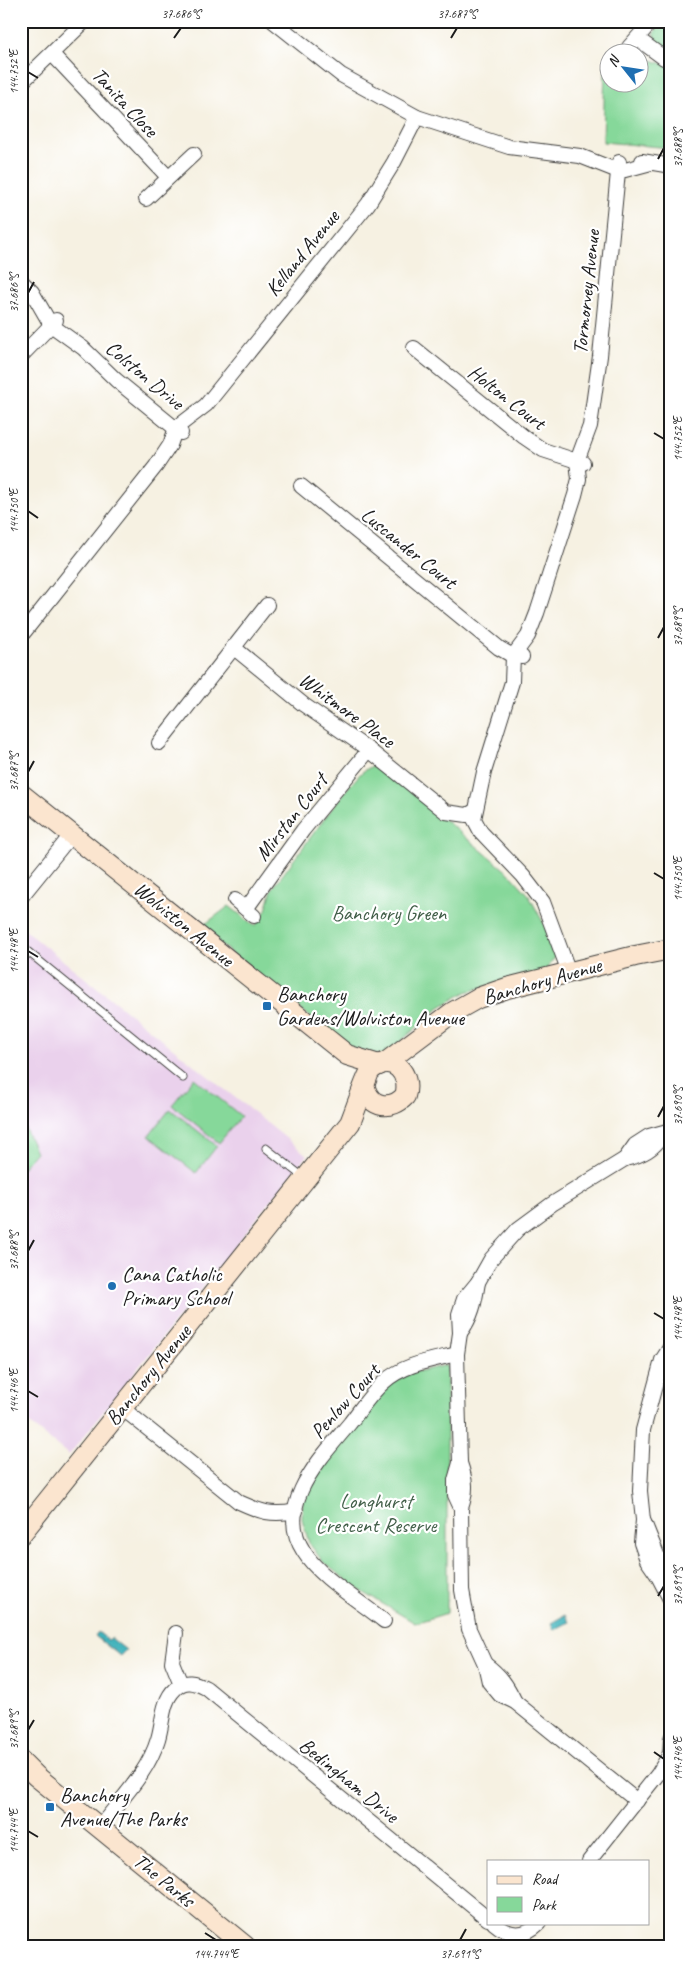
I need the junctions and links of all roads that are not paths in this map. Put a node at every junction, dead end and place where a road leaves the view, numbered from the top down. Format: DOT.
graph roads {
  1 [pos="85,21"];
  2 [pos="273,21"];
  3 [pos="652,21"];
  4 [pos="52,54"];
  5 [pos="664,58"];
  6 [pos="21,83"];
  7 [pos="417,117"];
  8 [pos="194,154"];
  9 [pos="618,166"];
  10 [pos="671,166"];
  11 [pos="168,177"];
  12 [pos="146,199"];
  13 [pos="21,281"];
  14 [pos="54,323"];
  15 [pos="414,348"];
  16 [pos="21,356"];
  17 [pos="178,430"];
  18 [pos="580,462"];
  19 [pos="300,486"];
  20 [pos="266,605"];
  21 [pos="21,636"];
  22 [pos="233,647"];
  23 [pos="517,654"];
  24 [pos="159,743"];
  25 [pos="369,750"];
  26 [pos="21,794"];
  27 [pos="470,811"];
  28 [pos="72,834"];
  29 [pos="21,897"];
  30 [pos="235,900"];
  31 [pos="21,946"];
  32 [pos="671,949"];
  33 [pos="569,972"];
  34 [pos="424,1035"];
  35 [pos="347,1055"];
  36 [pos="382,1064"];
  37 [pos="183,1078"];
  38 [pos="407,1081"];
  39 [pos="365,1087"];
  40 [pos="386,1106"];
  41 [pos="350,1123"];
  42 [pos="668,1132"];
  43 [pos="266,1148"];
  44 [pos="306,1178"];
  45 [pos="671,1346"];
  46 [pos="458,1354"];
  47 [pos="671,1369"];
  48 [pos="656,1387"];
  49 [pos="122,1408"];
  50 [pos="296,1511"];
  51 [pos="21,1534"];
  52 [pos="671,1601"];
  53 [pos="384,1621"];
  54 [pos="176,1633"];
  55 [pos="180,1684"];
  56 [pos="671,1738"];
  57 [pos="670,1753"];
  58 [pos="21,1761"];
  59 [pos="29,1775"];
  60 [pos="637,1801"];
  61 [pos="99,1828"];
  62 [pos="589,1860"];
  63 [pos="487,1918"];
  64 [pos="496,1924"];
  65 [pos="538,1924"];
  66 [pos="245,1946"];
  1 -- 4 [label="street"];
  2 -- 7 [label="street"];
  3 -- 5 [label="street"];
  4 -- 6 [label="street"];
  4 -- 11 [label="street, Tanita Close"];
  7 -- 9 [label="street"];
  7 -- 17 [label="street, Kelland Avenue"];
  8 -- 11 [label="street"];
  9 -- 10 [label="street"];
  9 -- 18 [label="street, Tormorvey Avenue"];
  11 -- 12 [label="street"];
  13 -- 14 [label="street, Colston Drive"];
  14 -- 16 [label="street"];
  14 -- 17 [label="street, Colston Drive"];
  15 -- 18 [label="street, Holton Court"];
  17 -- 21 [label="street, Kelland Avenue"];
  18 -- 23 [label="street, Tormorvey Avenue"];
  19 -- 23 [label="street, Luscander Court"];
  20 -- 22 [label="street"];
  22 -- 24 [label="street"];
  22 -- 25 [label="street, Whitmore Place"];
  23 -- 27 [label="street, Tormorvey Avenue"];
  25 -- 27 [label="street, Whitmore Place"];
  25 -- 30 [label="street, Mirstan Court"];
  26 -- 28 [label="street, Wolviston Avenue"];
  27 -- 33 [label="street"];
  28 -- 29 [label="street"];
  28 -- 35 [label="street, Wolviston Avenue"];
  31 -- 37 [label="lane"];
  32 -- 33 [label="street, Banchory Avenue"];
  33 -- 34 [label="street, Banchory Avenue"];
  34 -- 36 [label="street, Banchory Avenue"];
  34 -- 38 [label="street"];
  35 -- 36 [label="street, Wolviston Avenue"];
  35 -- 39 [label="street, Wolviston Avenue"];
  36 -- 38 [label="street"];
  36 -- 39 [label="street"];
  38 -- 40 [label="street"];
  39 -- 40 [label="street"];
  39 -- 41 [label="street, Banchory Avenue"];
  40 -- 41 [label="street, Banchory Avenue"];
  41 -- 44 [label="street, Banchory Avenue"];
  42 -- 46 [label="street"];
  43 -- 44 [label="lane"];
  44 -- 49 [label="street, Banchory Avenue"];
  45 -- 48 [label="street"];
  46 -- 50 [label="street, Penlow Court"];
  46 -- 60 [label="street"];
  47 -- 48 [label="street"];
  48 -- 52 [label="street"];
  49 -- 50 [label="street"];
  49 -- 51 [label="street, Banchory Avenue"];
  50 -- 53 [label="street, Penlow Court"];
  54 -- 55 [label="street"];
  55 -- 61 [label="street"];
  55 -- 63 [label="street, Bedingham Drive"];
  56 -- 57 [label="street"];
  57 -- 60 [label="street"];
  58 -- 59 [label="street, The Parks"];
  59 -- 61 [label="street, The Parks"];
  60 -- 62 [label="street"];
  61 -- 66 [label="street, The Parks"];
  64 -- 65 [label="street"];
}
